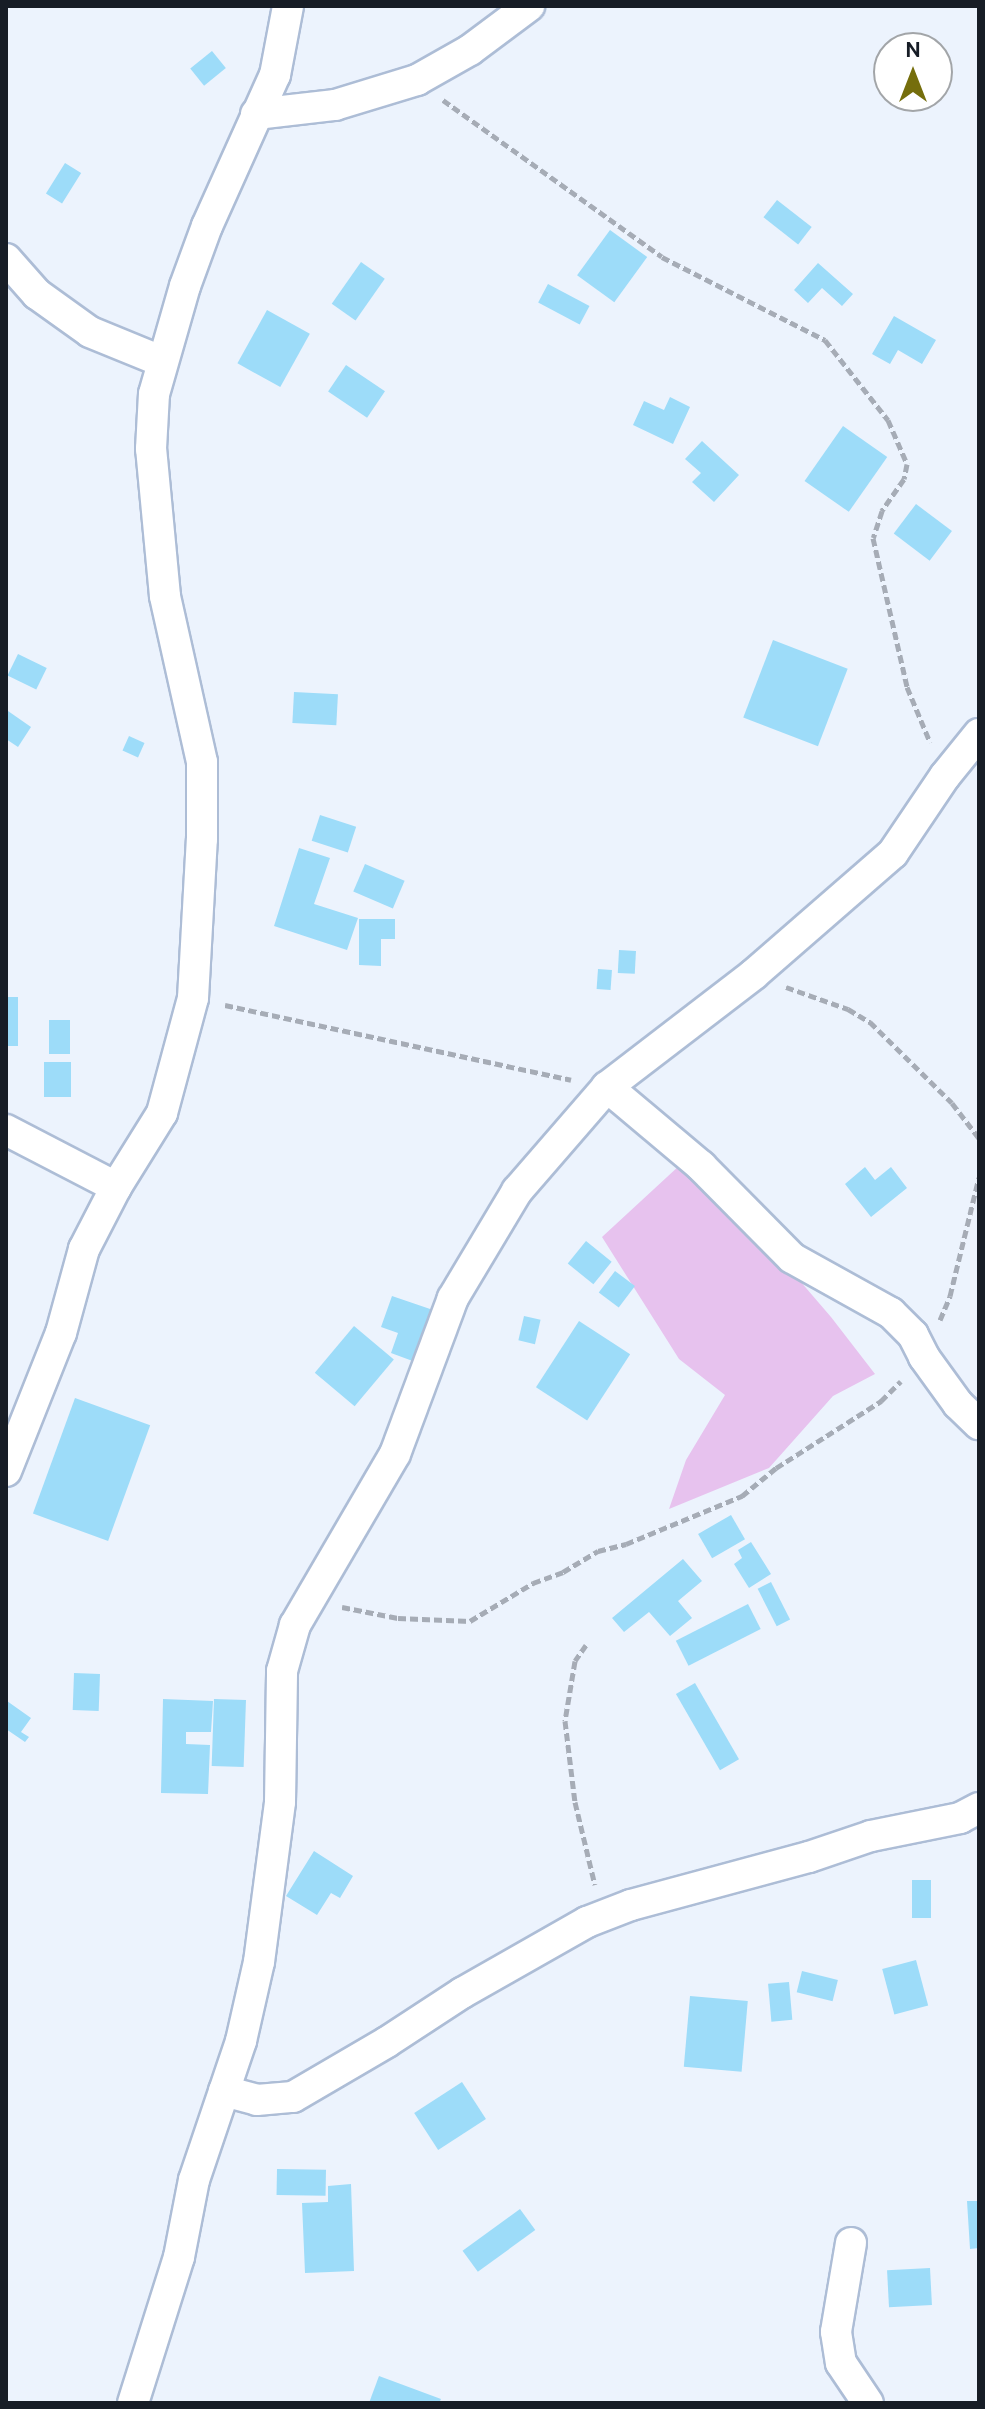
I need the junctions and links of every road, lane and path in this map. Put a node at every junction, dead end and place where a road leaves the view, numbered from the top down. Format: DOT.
graph roads {
  1 [pos="288,6"];
  2 [pos="529,6"];
  3 [pos="417,80"];
  4 [pos="256,114"];
  5 [pos="6,259"];
  6 [pos="161,361"];
  7 [pos="979,734"];
  8 [pos="945,776"];
  9 [pos="754,974"];
  10 [pos="193,998"];
  11 [pos="607,1087"];
  12 [pos="6,1130"];
  13 [pos="979,1138"];
  14 [pos="979,1177"];
  15 [pos="116,1187"];
  16 [pos="924,1357"];
  17 [pos="20,1406"];
  18 [pos="979,1424"];
  19 [pos="6,1471"];
  20 [pos="310,1600"];
  21 [pos="586,1645"];
  22 [pos="979,1808"];
  23 [pos="602,1916"];
  24 [pos="224,2091"];
  25 [pos="851,2243"];
  26 [pos="133,2403"];
  27 [pos="868,2403"];
  1 -- 4 [label="street"];
  2 -- 3 [label="street"];
  3 -- 4 [label="street"];
  3 -- 8 [label="path"];
  4 -- 6 [label="street"];
  5 -- 6 [label="street"];
  6 -- 10 [label="street"];
  7 -- 8 [label="street"];
  8 -- 9 [label="street"];
  9 -- 11 [label="street"];
  9 -- 13 [label="path"];
  10 -- 11 [label="path"];
  10 -- 15 [label="street"];
  11 -- 16 [label="street"];
  11 -- 20 [label="street"];
  12 -- 15 [label="street"];
  14 -- 16 [label="path"];
  15 -- 17 [label="street"];
  16 -- 18 [label="street"];
  16 -- 20 [label="path"];
  17 -- 19 [label="street"];
  20 -- 24 [label="street"];
  21 -- 23 [label="path"];
  22 -- 23 [label="street"];
  23 -- 24 [label="street"];
  24 -- 26 [label="street"];
  25 -- 27 [label="street"];
}
